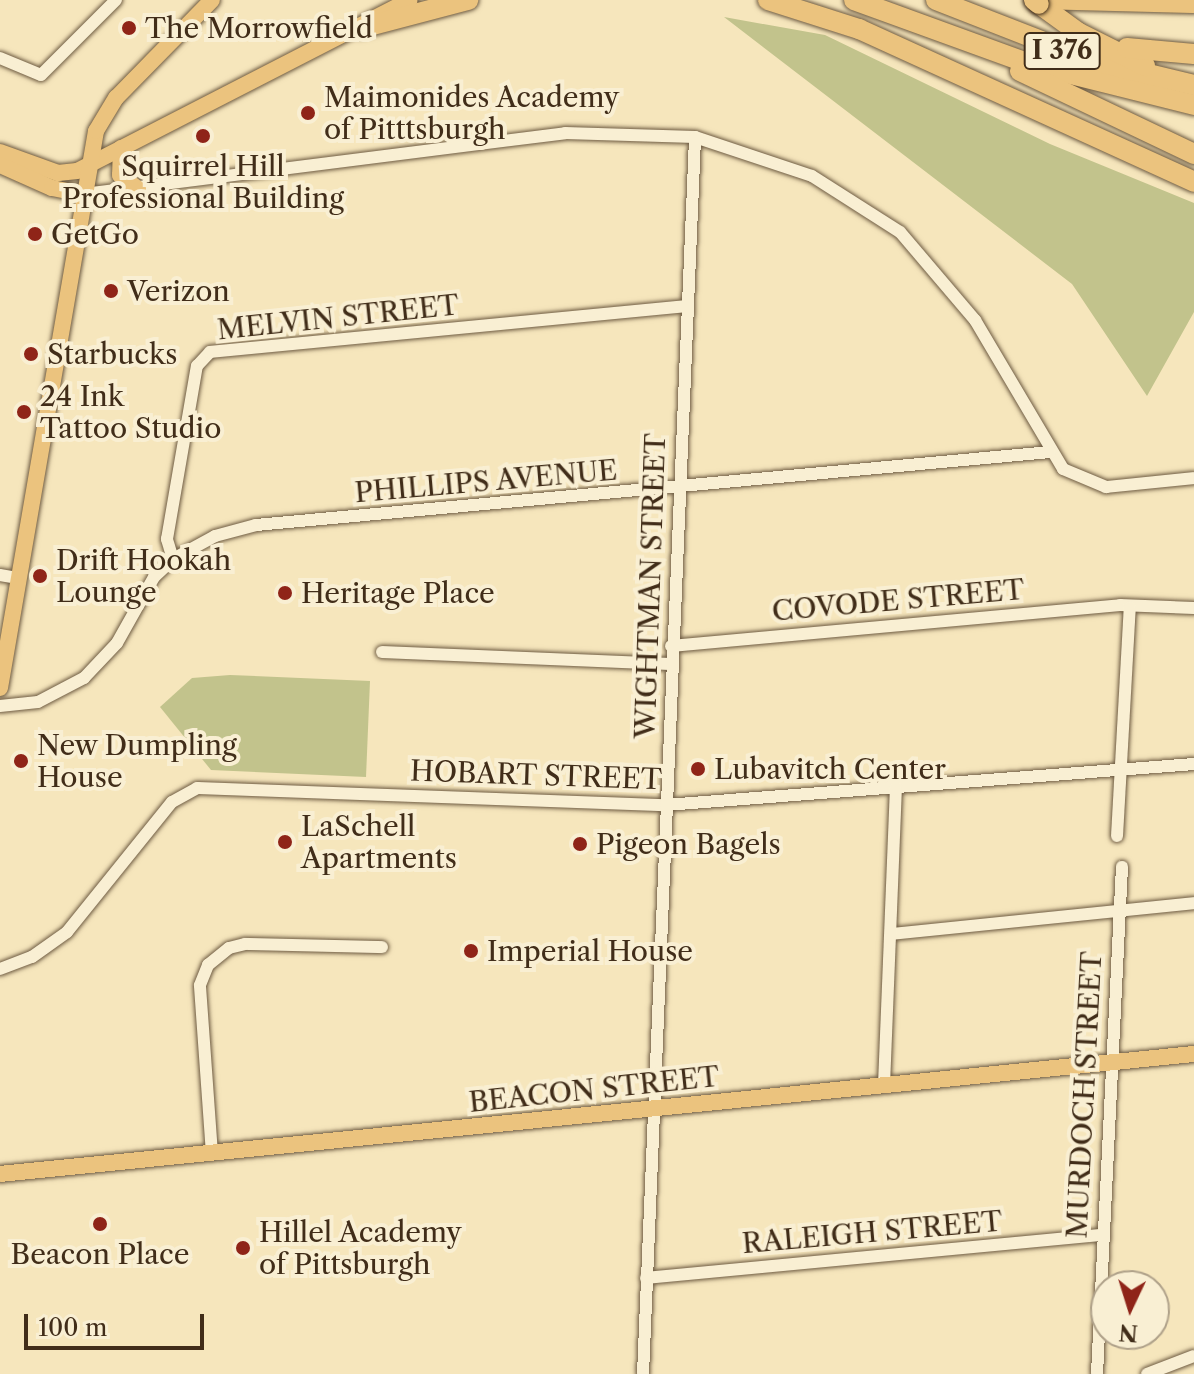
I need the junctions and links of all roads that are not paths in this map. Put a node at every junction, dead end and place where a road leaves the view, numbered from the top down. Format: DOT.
graph roads {
  1 [pos="116,0"];
  2 [pos="212,0"];
  3 [pos="410,0"];
  4 [pos="434,0"];
  5 [pos="468,0"];
  6 [pos="768,0"];
  7 [pos="854,0"];
  8 [pos="936,0"];
  9 [pos="1035,1"];
  10 [pos="1194,5"];
  11 [pos="361,28"];
  12 [pos="1077,32"];
  13 [pos="944,35"];
  14 [pos="1194,54"];
  15 [pos="0,58"];
  16 [pos="1194,85"];
  17 [pos="1194,105"];
  18 [pos="695,137"];
  19 [pos="121,148"];
  20 [pos="0,152"];
  21 [pos="1194,154"];
  22 [pos="0,165"];
  23 [pos="88,165"];
  24 [pos="58,173"];
  25 [pos="1194,182"];
  26 [pos="138,189"];
  27 [pos="84,194"];
  28 [pos="684,306"];
  29 [pos="1050,452"];
  30 [pos="1194,478"];
  31 [pos="679,488"];
  32 [pos="173,559"];
  33 [pos="0,575"];
  34 [pos="17,578"];
  35 [pos="1130,607"];
  36 [pos="1194,608"];
  37 [pos="671,646"];
  38 [pos="382,652"];
  39 [pos="670,664"];
  40 [pos="0,688"];
  41 [pos="0,706"];
  42 [pos="1194,764"];
  43 [pos="1122,771"];
  44 [pos="896,787"];
  45 [pos="666,805"];
  46 [pos="1117,836"];
  47 [pos="1122,867"];
  48 [pos="1194,903"];
  49 [pos="1116,910"];
  50 [pos="891,934"];
  51 [pos="382,947"];
  52 [pos="0,969"];
  53 [pos="1194,1054"];
  54 [pos="1110,1063"];
  55 [pos="884,1085"];
  56 [pos="652,1109"];
  57 [pos="212,1154"];
  58 [pos="0,1174"];
  59 [pos="1102,1235"];
  60 [pos="646,1278"];
  61 [pos="1194,1356"];
  62 [pos="643,1374"];
  63 [pos="1097,1374"];
  64 [pos="1147,1374"];
  1 -- 15 [label="street"];
  2 -- 23 [label="main road"];
  3 -- 11 [label="main road"];
  4 -- 11 [label="main road"];
  5 -- 11 [label="highway"];
  6 -- 25 [label="highway"];
  7 -- 13 [label="highway, I 376"];
  8 -- 16 [label="highway, I 376"];
  9 -- 10 [label="main road"];
  9 -- 12 [label="highway"];
  11 -- 19 [label="main road"];
  12 -- 14 [label="highway"];
  12 -- 16 [label="highway"];
  13 -- 17 [label="highway, I 376"];
  13 -- 21 [label="highway"];
  18 -- 26 [label="street"];
  18 -- 28 [label="street, WIGHTMAN STREET"];
  18 -- 29 [label="street"];
  19 -- 23 [label="main road"];
  19 -- 26 [label="main road"];
  20 -- 24 [label="main road"];
  22 -- 27 [label="main road"];
  23 -- 24 [label="main road"];
  23 -- 27 [label="main road"];
  24 -- 27 [label="main road"];
  26 -- 27 [label="street"];
  27 -- 34 [label="main road"];
  28 -- 31 [label="street, WIGHTMAN STREET"];
  28 -- 32 [label="street, MELVIN STREET"];
  29 -- 30 [label="street"];
  29 -- 31 [label="street, PHILLIPS AVENUE"];
  31 -- 32 [label="street, PHILLIPS AVENUE"];
  31 -- 37 [label="street, WIGHTMAN STREET"];
  32 -- 41 [label="street, PHILLIPS AVENUE"];
  33 -- 34 [label="street"];
  34 -- 40 [label="main road"];
  35 -- 36 [label="street, COVODE STREET"];
  35 -- 37 [label="street, COVODE STREET"];
  35 -- 43 [label="street"];
  37 -- 39 [label="street, WIGHTMAN STREET"];
  38 -- 39 [label="street"];
  39 -- 45 [label="street, WIGHTMAN STREET"];
  42 -- 43 [label="street, HOBART STREET"];
  43 -- 44 [label="street, HOBART STREET"];
  43 -- 46 [label="street"];
  44 -- 45 [label="street, HOBART STREET"];
  44 -- 50 [label="street"];
  45 -- 52 [label="street, HOBART STREET"];
  45 -- 56 [label="street, WIGHTMAN STREET"];
  47 -- 49 [label="street, MURDOCH STREET"];
  48 -- 49 [label="street"];
  49 -- 50 [label="street"];
  49 -- 54 [label="street, MURDOCH STREET"];
  50 -- 55 [label="street"];
  51 -- 57 [label="street"];
  53 -- 54 [label="main road, BEACON STREET"];
  54 -- 55 [label="main road, BEACON STREET"];
  54 -- 59 [label="street, MURDOCH STREET"];
  55 -- 56 [label="main road, BEACON STREET"];
  56 -- 57 [label="main road, BEACON STREET"];
  56 -- 60 [label="street, WIGHTMAN STREET"];
  57 -- 58 [label="main road, BEACON STREET"];
  59 -- 60 [label="street, RALEIGH STREET"];
  59 -- 63 [label="street, MURDOCH STREET"];
  60 -- 62 [label="street, WIGHTMAN STREET"];
  61 -- 64 [label="street"];
}
